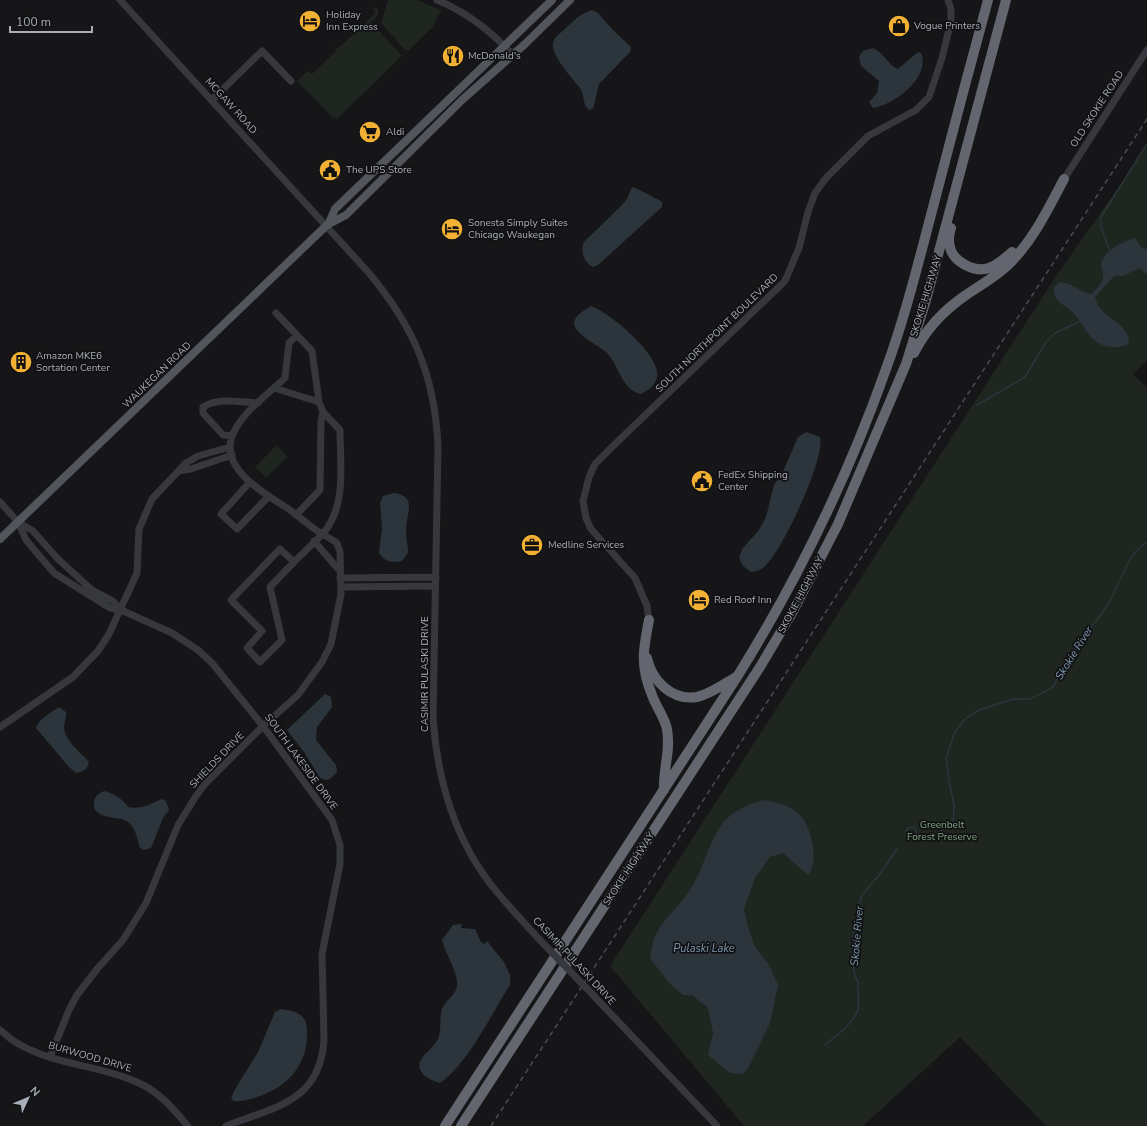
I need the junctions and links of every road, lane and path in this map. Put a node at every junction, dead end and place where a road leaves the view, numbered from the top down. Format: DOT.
graph roads {
  1 [pos="120,0"];
  2 [pos="437,0"];
  3 [pos="552,0"];
  4 [pos="570,0"];
  5 [pos="948,0"];
  6 [pos="981,0"];
  7 [pos="988,0"];
  8 [pos="1006,0"];
  9 [pos="505,46"];
  10 [pos="1147,50"];
  11 [pos="512,54"];
  12 [pos="970,67"];
  13 [pos="291,81"];
  14 [pos="212,100"];
  15 [pos="961,171"];
  16 [pos="1064,179"];
  17 [pos="327,225"];
  18 [pos="276,313"];
  19 [pos="297,335"];
  20 [pos="274,388"];
  21 [pos="892,395"];
  22 [pos="319,402"];
  23 [pos="258,403"];
  24 [pos="323,412"];
  25 [pos="232,436"];
  26 [pos="230,447"];
  27 [pos="232,455"];
  28 [pos="193,459"];
  29 [pos="197,467"];
  30 [pos="179,471"];
  31 [pos="250,482"];
  32 [pos="268,497"];
  33 [pos="0,502"];
  34 [pos="296,516"];
  35 [pos="18,522"];
  36 [pos="321,534"];
  37 [pos="0,539"];
  38 [pos="314,541"];
  39 [pos="294,562"];
  40 [pos="339,570"];
  41 [pos="436,577"];
  42 [pos="340,578"];
  43 [pos="435,586"];
  44 [pos="341,587"];
  45 [pos="121,610"];
  46 [pos="648,620"];
  47 [pos="738,677"];
  48 [pos="263,726"];
  49 [pos="0,727"];
  50 [pos="664,790"];
  51 [pos="0,1030"];
  52 [pos="50,1057"];
  53 [pos="188,1126"];
  54 [pos="226,1126"];
  55 [pos="445,1126"];
  56 [pos="461,1126"];
  57 [pos="717,1126"];
  1 -- 14 [label="street, MCGAW ROAD"];
  2 -- 9 [label="street"];
  3 -- 9 [label="main road, WAUKEGAN ROAD"];
  4 -- 11 [label="main road, WAUKEGAN ROAD"];
  5 -- 46 [label="street, SOUTH NORTHPOINT BOULEVARD"];
  6 -- 12 [label="highway"];
  7 -- 12 [label="highway, SKOKIE HIGHWAY"];
  8 -- 15 [label="highway, SKOKIE HIGHWAY"];
  9 -- 11 [label="street"];
  9 -- 17 [label="main road, WAUKEGAN ROAD"];
  10 -- 16 [label="street, OLD SKOKIE ROAD"];
  11 -- 17 [label="main road, WAUKEGAN ROAD"];
  12 -- 47 [label="highway, SKOKIE HIGHWAY"];
  13 -- 14 [label="street"];
  14 -- 17 [label="street, MCGAW ROAD"];
  15 -- 16 [label="highway"];
  15 -- 21 [label="highway, SKOKIE HIGHWAY"];
  16 -- 21 [label="highway"];
  17 -- 35 [label="main road, WAUKEGAN ROAD"];
  17 -- 41 [label="street, CASIMIR PULASKI DRIVE"];
  18 -- 19 [label="street"];
  19 -- 20 [label="street"];
  19 -- 22 [label="street"];
  20 -- 22 [label="street"];
  20 -- 23 [label="street"];
  21 -- 56 [label="highway, SKOKIE HIGHWAY"];
  22 -- 24 [label="street"];
  23 -- 25 [label="street"];
  23 -- 25 [label="street"];
  24 -- 34 [label="street"];
  24 -- 36 [label="street"];
  25 -- 26 [label="street"];
  26 -- 27 [label="street"];
  26 -- 28 [label="street"];
  27 -- 29 [label="street"];
  27 -- 31 [label="street"];
  28 -- 29 [label="street"];
  28 -- 30 [label="street"];
  29 -- 30 [label="street"];
  30 -- 45 [label="street"];
  31 -- 32 [label="street"];
  31 -- 32 [label="street"];
  32 -- 34 [label="street"];
  33 -- 35 [label="street"];
  34 -- 36 [label="street"];
  35 -- 37 [label="main road, WAUKEGAN ROAD"];
  35 -- 45 [label="street, SOUTH LAKESIDE DRIVE"];
  35 -- 45 [label="street, SOUTH LAKESIDE DRIVE"];
  36 -- 38 [label="street"];
  36 -- 40 [label="street, SHIELDS DRIVE"];
  38 -- 39 [label="street"];
  38 -- 40 [label="street"];
  39 -- 39 [label="street"];
  40 -- 42 [label="street, SHIELDS DRIVE"];
  41 -- 42 [label="street"];
  41 -- 43 [label="street, CASIMIR PULASKI DRIVE"];
  42 -- 44 [label="street, SHIELDS DRIVE"];
  43 -- 44 [label="street"];
  43 -- 57 [label="street, CASIMIR PULASKI DRIVE, bridge"];
  44 -- 48 [label="street, SHIELDS DRIVE"];
  45 -- 48 [label="street, SOUTH LAKESIDE DRIVE"];
  45 -- 49 [label="street"];
  46 -- 47 [label="highway"];
  46 -- 50 [label="highway"];
  47 -- 50 [label="highway, SKOKIE HIGHWAY"];
  48 -- 52 [label="street, SHIELDS DRIVE"];
  48 -- 54 [label="street, SOUTH LAKESIDE DRIVE"];
  50 -- 55 [label="highway, SKOKIE HIGHWAY"];
  51 -- 52 [label="street, BURWOOD DRIVE"];
  52 -- 53 [label="street, BURWOOD DRIVE"];
}
